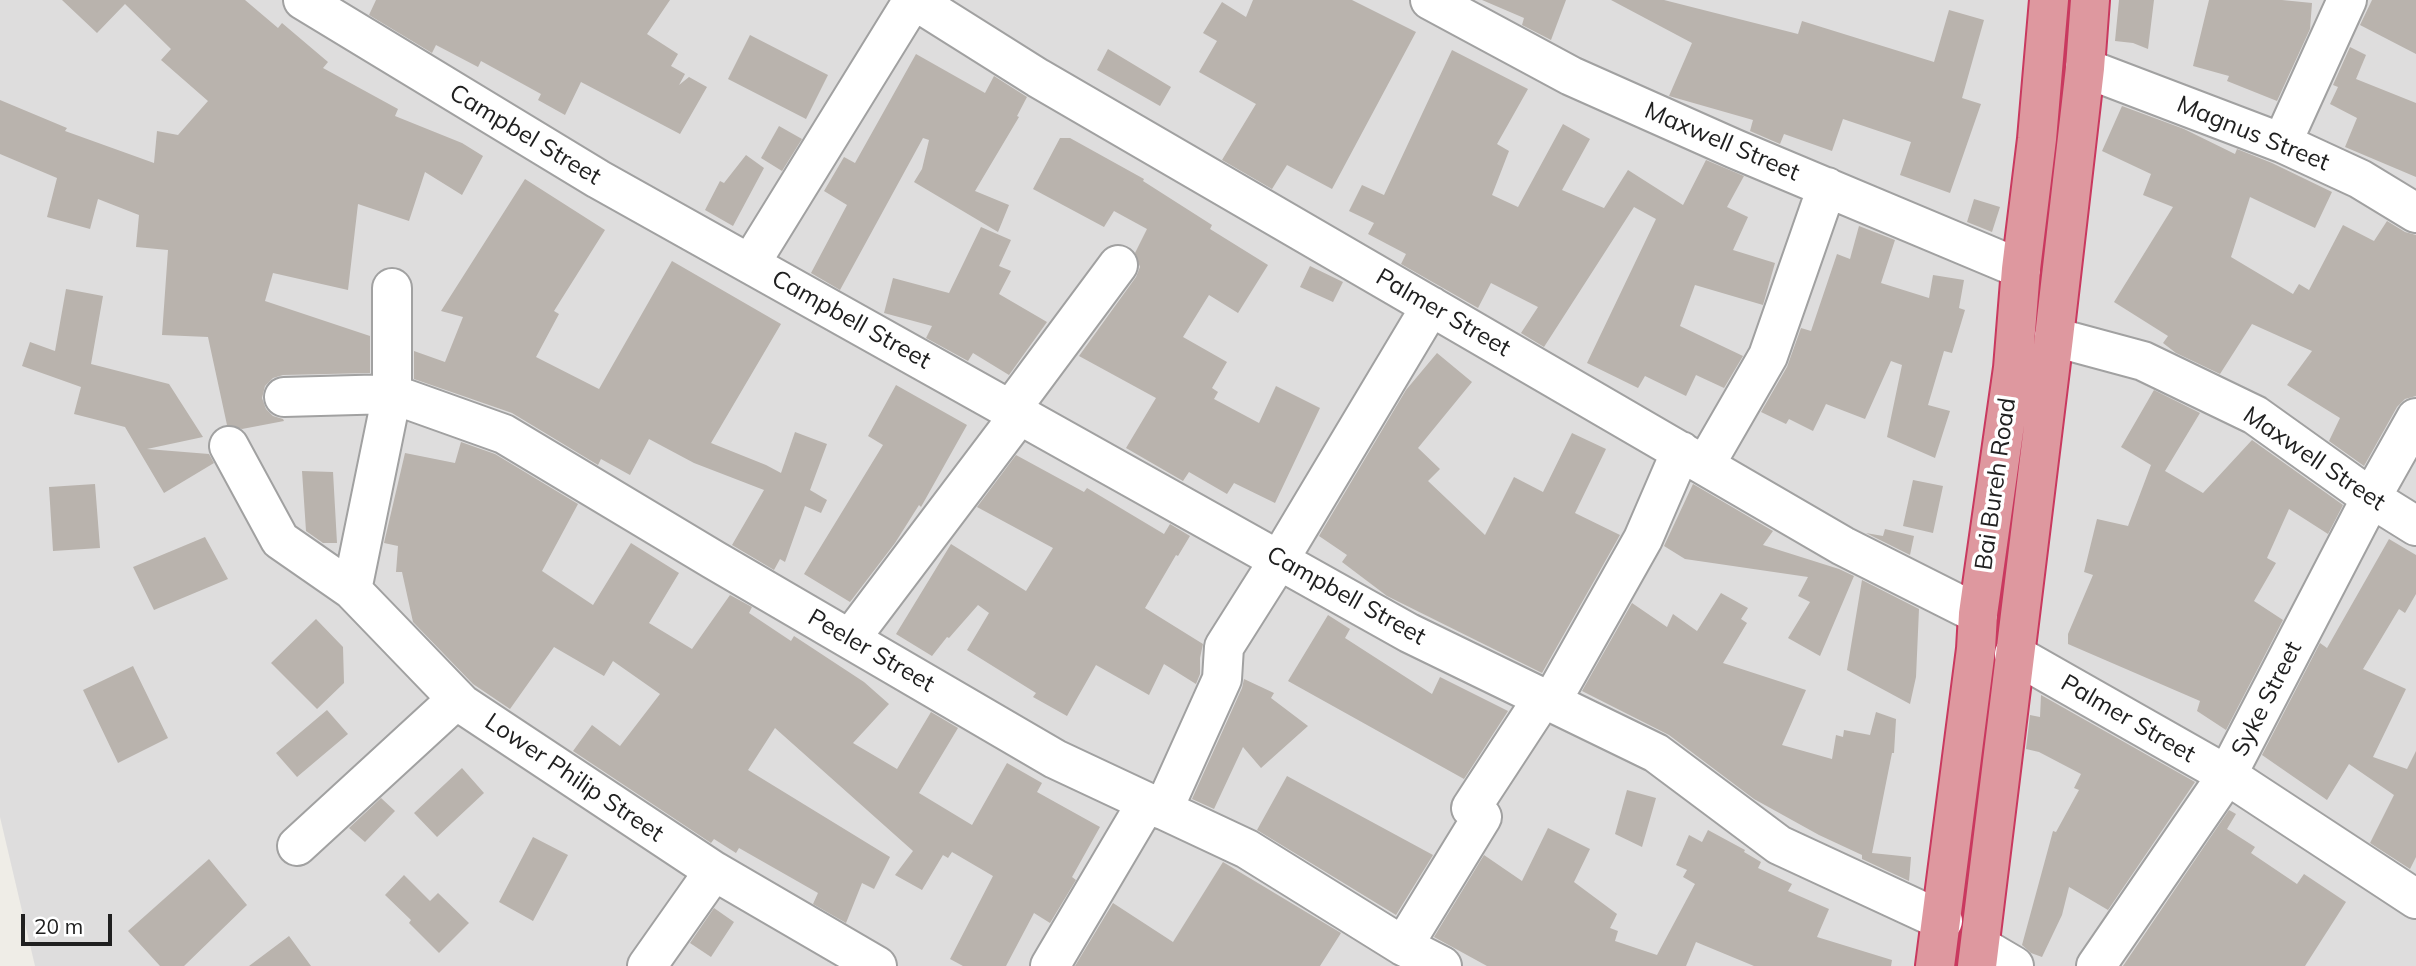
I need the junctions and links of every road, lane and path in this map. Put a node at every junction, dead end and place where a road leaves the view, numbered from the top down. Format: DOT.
graph roads {
  1 [pos="303,0"];
  2 [pos="913,0"];
  3 [pos="1430,0"];
  4 [pos="2049,0"];
  5 [pos="2090,0"];
  6 [pos="2347,0"];
  7 [pos="2085,68"];
  8 [pos="2281,143"];
  9 [pos="1827,187"];
  10 [pos="2416,213"];
  11 [pos="750,264"];
  12 [pos="1118,265"];
  13 [pos="2021,269"];
  14 [pos="391,288"];
  15 [pos="1431,306"];
  16 [pos="2054,337"];
  17 [pos="392,394"];
  18 [pos="284,397"];
  19 [pos="1015,412"];
  20 [pos="2416,418"];
  21 [pos="229,446"];
  22 [pos="1693,458"];
  23 [pos="2371,498"];
  24 [pos="2416,526"];
  25 [pos="1279,560"];
  26 [pos="352,590"];
  27 [pos="1978,614"];
  28 [pos="850,639"];
  29 [pos="2014,654"];
  30 [pos="1547,700"];
  31 [pos="460,702"];
  32 [pos="2227,775"];
  33 [pos="1155,806"];
  34 [pos="297,846"];
  35 [pos="714,870"];
  36 [pos="2416,899"];
  37 [pos="1943,921"];
  38 [pos="1404,946"];
  39 [pos="1979,956"];
  40 [pos="647,966"];
  41 [pos="877,966"];
  42 [pos="1050,966"];
  43 [pos="1443,966"];
  44 [pos="1936,966"];
  45 [pos="2014,966"];
  46 [pos="2096,966"];
  1 -- 11 [label="street, Campbel Street"];
  2 -- 11 [label="street"];
  2 -- 15 [label="street, Palmer Street"];
  3 -- 9 [label="street, Maxwell Street"];
  4 -- 13 [label="highway, Bai Bureh Road"];
  5 -- 7 [label="highway, Bai Bureh Road"];
  6 -- 8 [label="street"];
  7 -- 8 [label="street, Magnus Street"];
  7 -- 16 [label="highway, Bai Bureh Road"];
  8 -- 10 [label="street, Magnus Street"];
  9 -- 13 [label="street, Maxwell Street"];
  9 -- 22 [label="street"];
  11 -- 19 [label="street, Campbell Street"];
  12 -- 19 [label="street"];
  13 -- 27 [label="highway, Bai Bureh Road"];
  14 -- 17 [label="street"];
  15 -- 22 [label="street, Palmer Street"];
  15 -- 25 [label="street"];
  16 -- 23 [label="street, Maxwell Street"];
  16 -- 29 [label="highway, Bai Bureh Road"];
  17 -- 18 [label="street, Peeler Street"];
  17 -- 26 [label="street"];
  17 -- 28 [label="street, Peeler Street"];
  19 -- 25 [label="street, Campbell Street"];
  19 -- 28 [label="street"];
  20 -- 23 [label="street, Syke Street"];
  21 -- 26 [label="street"];
  22 -- 27 [label="street, Palmer Street"];
  22 -- 30 [label="street"];
  23 -- 24 [label="street, Maxwell Street"];
  23 -- 32 [label="street, Syke Street"];
  25 -- 30 [label="street, Campbell Street"];
  25 -- 33 [label="street"];
  26 -- 31 [label="street"];
  27 -- 37 [label="highway, Bai Bureh Road"];
  28 -- 33 [label="street, Peeler Street"];
  29 -- 32 [label="street, Palmer Street"];
  29 -- 39 [label="highway, Bai Bureh Road"];
  30 -- 37 [label="street, Campbell Street"];
  30 -- 38 [label="street"];
  31 -- 34 [label="street, Lower Philip Street"];
  31 -- 35 [label="street, Lower Philip Street"];
  32 -- 36 [label="street, Palmer Street"];
  32 -- 46 [label="street, Syke Street"];
  33 -- 38 [label="street, Peeler Street"];
  33 -- 42 [label="street"];
  35 -- 40 [label="street"];
  35 -- 41 [label="street, Lower Philip Street"];
  37 -- 44 [label="highway, Bai Bureh Road"];
  38 -- 43 [label="street, Peeler Street"];
  39 -- 45 [label="street"];
}
